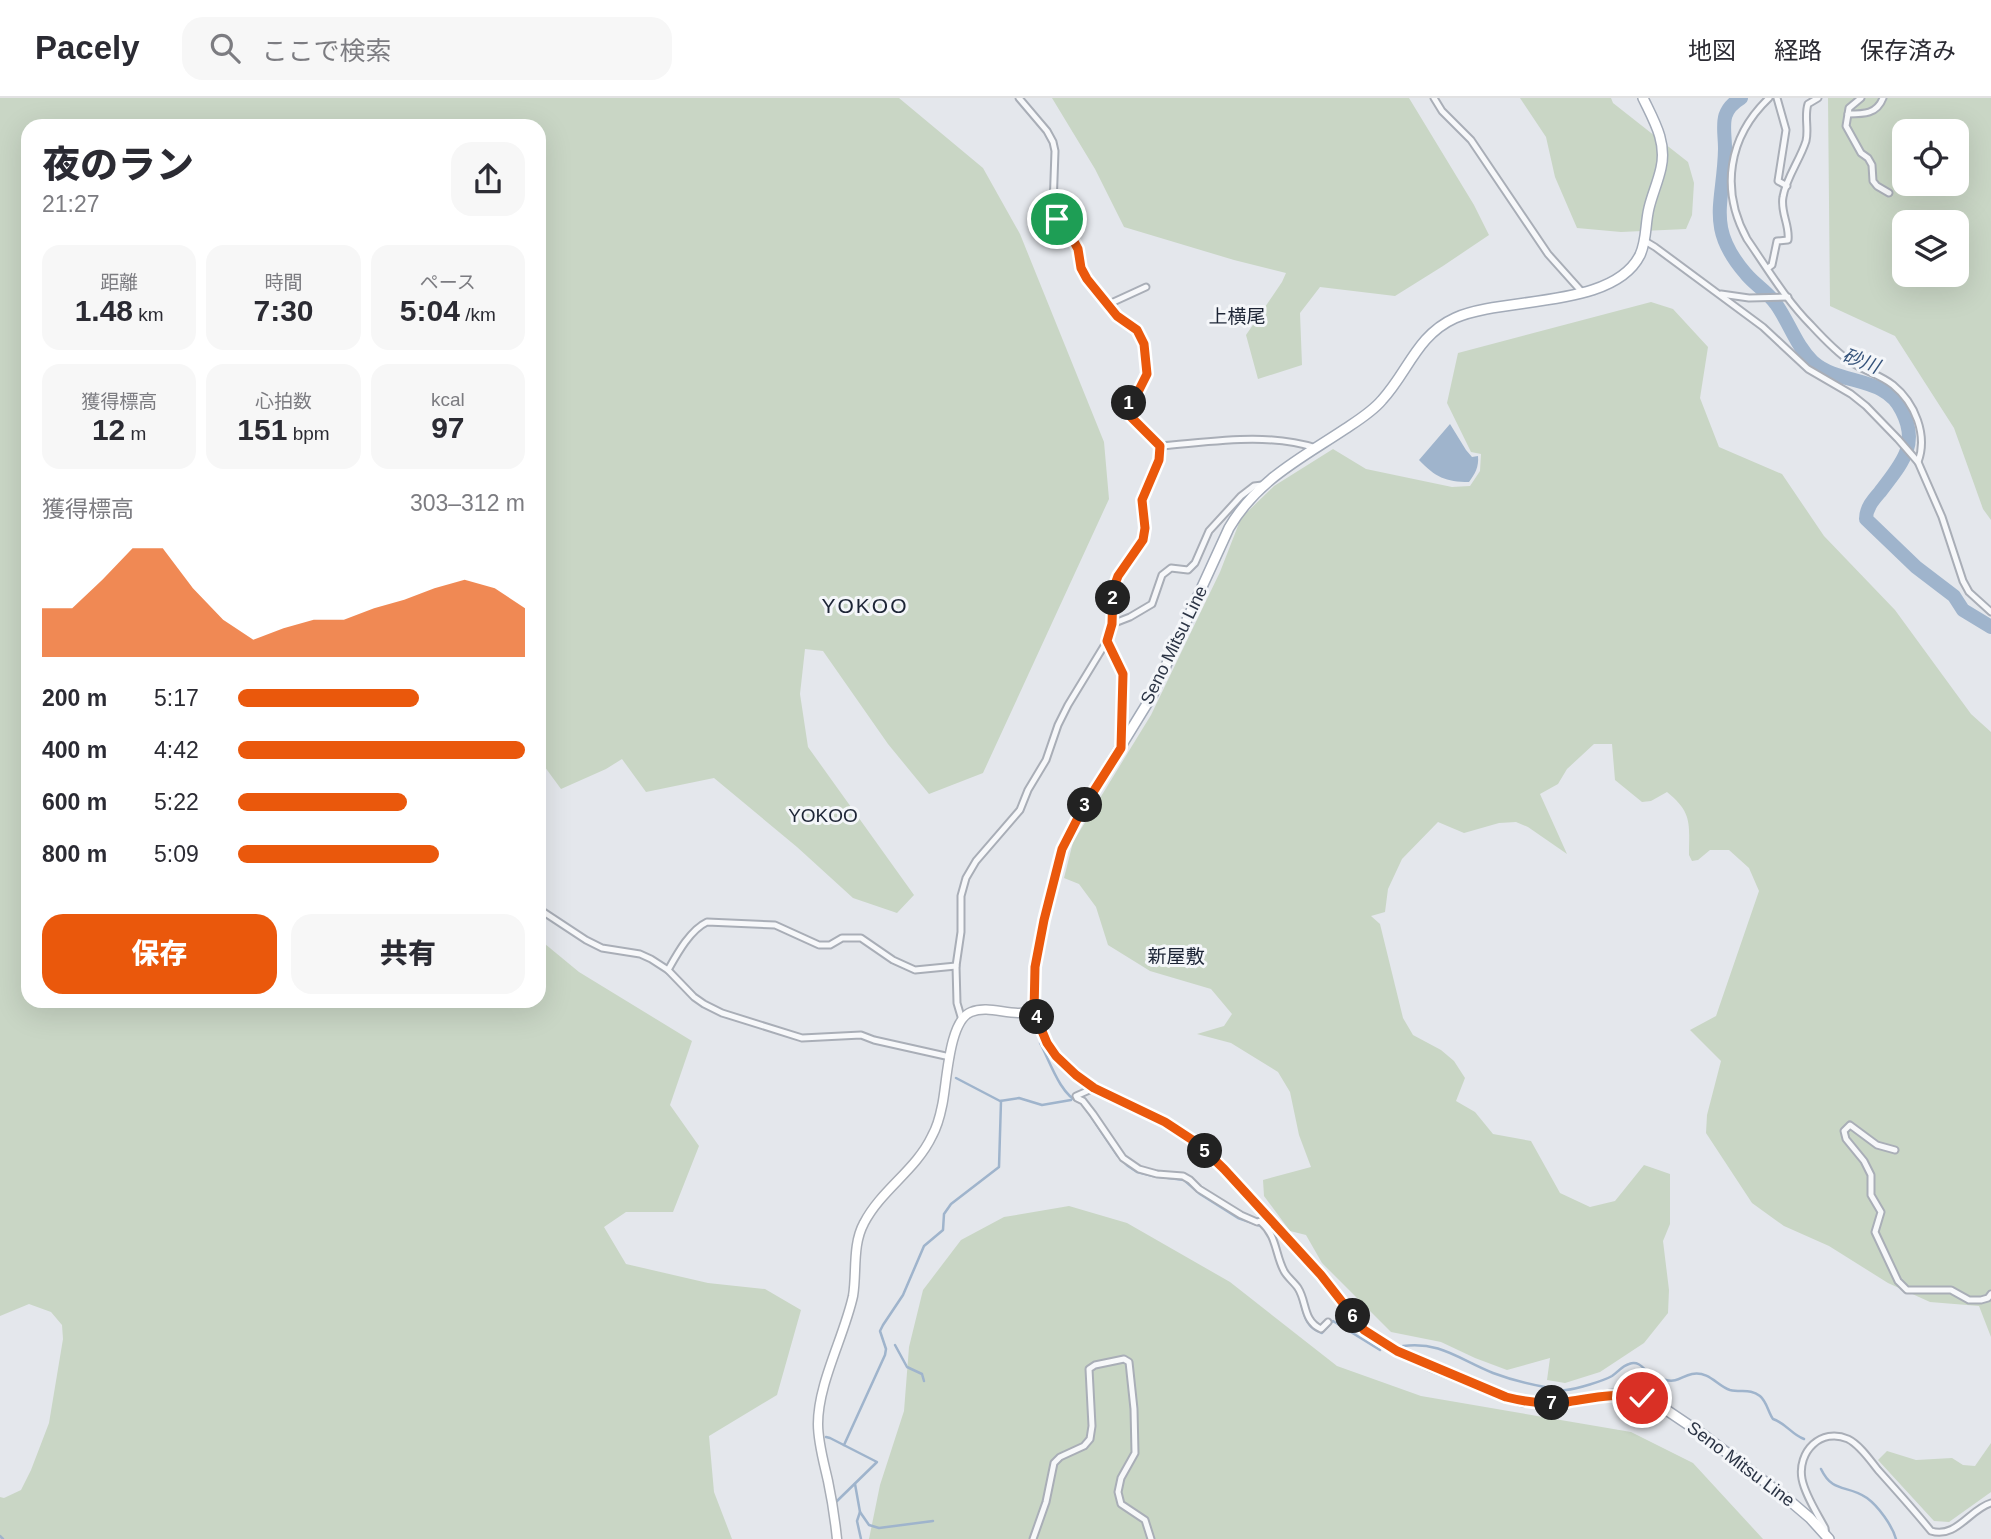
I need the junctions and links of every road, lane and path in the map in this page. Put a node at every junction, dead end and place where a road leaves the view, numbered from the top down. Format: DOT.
graph roads {
  1 [pos="1019,98"];
  2 [pos="1434,98"];
  3 [pos="1643,98"];
  4 [pos="1769,98"];
  5 [pos="1777,98"];
  6 [pos="1818,98"];
  7 [pos="1861,98"];
  8 [pos="1883,98"];
  9 [pos="1848,114"];
  10 [pos="1787,186"];
  11 [pos="1889,193"];
  12 [pos="1645,241"];
  13 [pos="1768,268"];
  14 [pos="1146,287"];
  15 [pos="1582,292"];
  16 [pos="1720,294"];
  17 [pos="1788,297"];
  18 [pos="1109,304"];
  19 [pos="1160,446"];
  20 [pos="1316,449"];
  21 [pos="1918,462"];
  22 [pos="1262,485"];
  23 [pos="1991,612"];
  24 [pos="1112,624"];
  25 [pos="1107,641"];
  26 [pos="1121,748"];
  27 [pos="546,914"];
  28 [pos="956,965"];
  29 [pos="668,970"];
  30 [pos="1034,1012"];
  31 [pos="962,1020"];
  32 [pos="950,1057"];
  33 [pos="1094,1088"];
  34 [pos="1895,1150"];
  35 [pos="1265,1220"];
  36 [pos="1991,1294"];
  37 [pos="1328,1322"];
  38 [pos="1991,1503"];
  39 [pos="1827,1537"];
  40 [pos="837,1539"];
  41 [pos="1033,1539"];
  42 [pos="1151,1539"];
  1 -- 18 [label="street"];
  2 -- 15 [label="street"];
  3 -- 12 [label="main road, Seno Mitsu Line"];
  4 -- 13 [label="street"];
  5 -- 10 [label="street"];
  6 -- 10 [label="street"];
  7 -- 9 [label="street"];
  8 -- 9 [label="street"];
  9 -- 11 [label="street"];
  10 -- 13 [label="street"];
  12 -- 15 [label="main road, Seno Mitsu Line"];
  12 -- 16 [label="street"];
  13 -- 17 [label="street"];
  14 -- 18 [label="street"];
  15 -- 20 [label="main road, Seno Mitsu Line"];
  16 -- 17 [label="street"];
  16 -- 21 [label="street"];
  17 -- 21 [label="street"];
  18 -- 19 [label="street"];
  19 -- 20 [label="street"];
  19 -- 24 [label="street"];
  20 -- 22 [label="main road, Seno Mitsu Line"];
  21 -- 23 [label="street"];
  22 -- 24 [label="street"];
  22 -- 26 [label="main road, Seno Mitsu Line"];
  24 -- 25 [label="street"];
  25 -- 26 [label="street"];
  25 -- 28 [label="street"];
  26 -- 30 [label="main road, Seno Mitsu Line"];
  27 -- 29 [label="street"];
  28 -- 29 [label="street"];
  28 -- 31 [label="street"];
  29 -- 32 [label="street"];
  30 -- 31 [label="street"];
  30 -- 33 [label="main road, Seno Mitsu Line"];
  31 -- 32 [label="street"];
  32 -- 40 [label="street"];
  33 -- 35 [label="main road, Seno Mitsu Line"];
  33 -- 35 [label="street"];
  34 -- 36 [label="street"];
  35 -- 37 [label="street"];
  35 -- 39 [label="main road, Seno Mitsu Line"];
  38 -- 39 [label="street"];
  41 -- 42 [label="street"];
}
